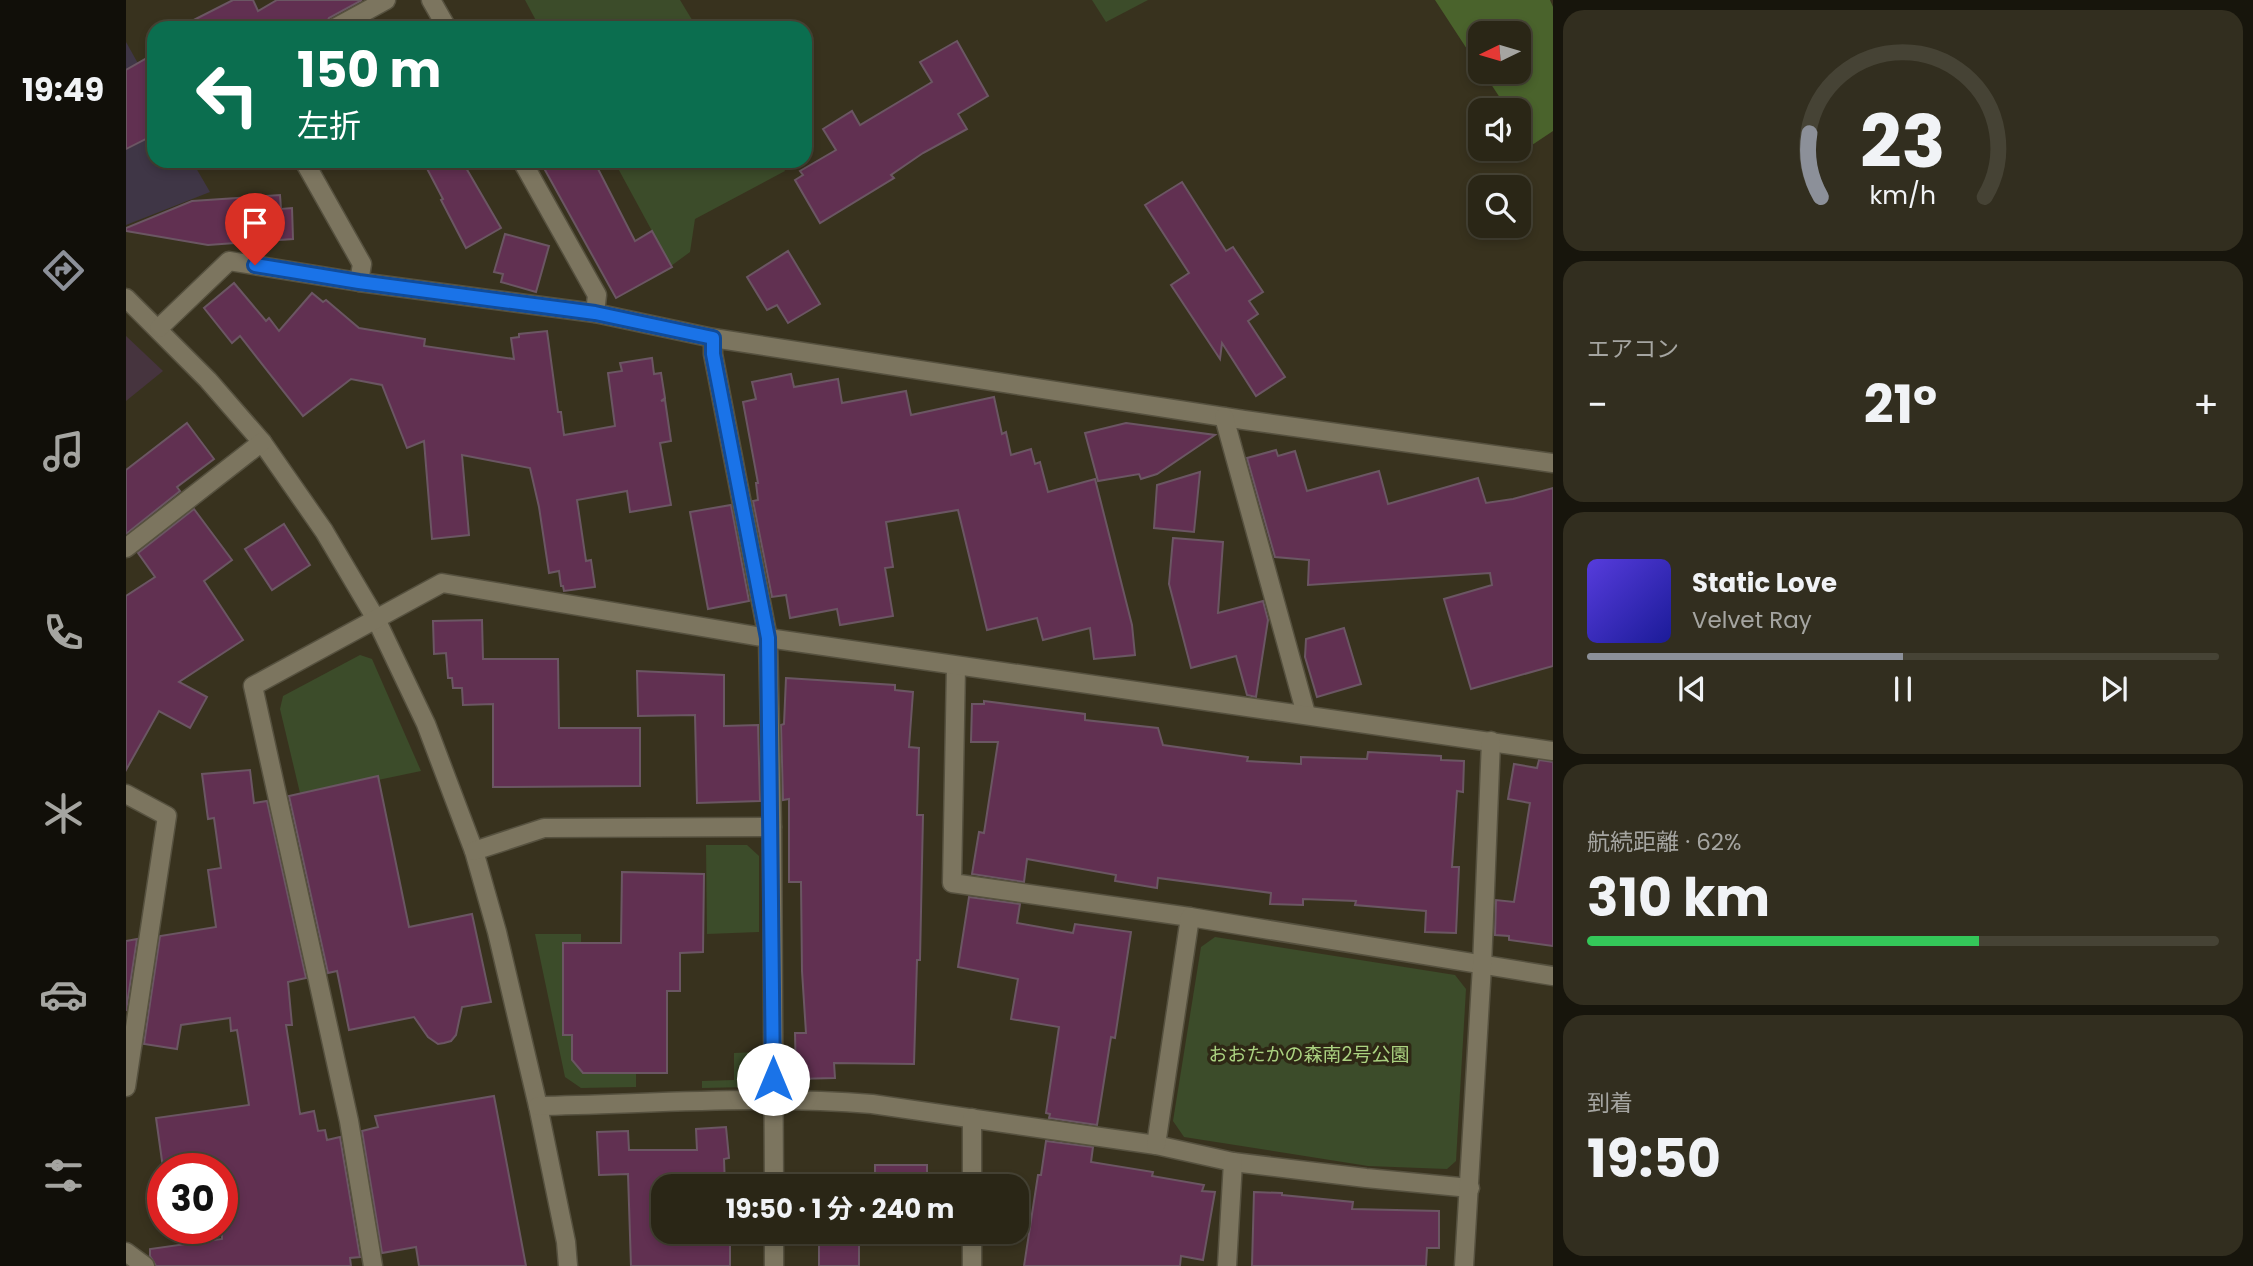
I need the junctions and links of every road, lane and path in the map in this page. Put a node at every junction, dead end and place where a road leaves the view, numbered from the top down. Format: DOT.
graph roads {
  1 [pos="386,0"];
  2 [pos="431,0"];
  3 [pos="348,21"];
  4 [pos="443,21"];
  5 [pos="308,168"];
  6 [pos="526,168"];
  7 [pos="359,282"];
  8 [pos="126,298"];
  9 [pos="595,313"];
  10 [pos="159,328"];
  11 [pos="713,338"];
  12 [pos="1224,417"];
  13 [pos="262,442"];
  14 [pos="1553,463"];
  15 [pos="126,548"];
  16 [pos="376,619"];
  17 [pos="768,638"];
  18 [pos="956,666"];
  19 [pos="1307,715"];
  20 [pos="1491,741"];
  21 [pos="1553,751"];
  22 [pos="126,794"];
  23 [pos="772,827"];
  24 [pos="474,851"];
  25 [pos="1190,917"];
  26 [pos="1482,966"];
  27 [pos="1553,976"];
  28 [pos="126,1087"];
  29 [pos="773,1100"];
  30 [pos="538,1106"];
  31 [pos="971,1118"];
  32 [pos="1156,1145"];
  33 [pos="1233,1162"];
  34 [pos="774,1174"];
  35 [pos="972,1174"];
  36 [pos="1470,1188"];
  37 [pos="774,1244"];
  38 [pos="972,1244"];
  39 [pos="126,1252"];
  40 [pos="145,1266"];
  41 [pos="373,1266"];
  42 [pos="568,1266"];
  43 [pos="774,1266"];
  44 [pos="972,1266"];
  45 [pos="1227,1266"];
  46 [pos="1464,1266"];
  1 -- 3 [label="street"];
  2 -- 4 [label="street"];
  5 -- 7 [label="street"];
  6 -- 9 [label="street"];
  7 -- 9 [label="street"];
  7 -- 10 [label="street"];
  8 -- 10 [label="street"];
  9 -- 11 [label="street"];
  10 -- 13 [label="street"];
  11 -- 12 [label="street"];
  11 -- 17 [label="street"];
  12 -- 14 [label="street"];
  12 -- 19 [label="street"];
  13 -- 15 [label="street"];
  13 -- 16 [label="street"];
  16 -- 17 [label="street"];
  16 -- 24 [label="street"];
  16 -- 41 [label="street"];
  17 -- 18 [label="street"];
  17 -- 23 [label="street"];
  18 -- 19 [label="street"];
  18 -- 25 [label="street"];
  19 -- 20 [label="street"];
  20 -- 21 [label="street"];
  20 -- 26 [label="street"];
  22 -- 28 [label="street"];
  23 -- 24 [label="street"];
  23 -- 29 [label="street"];
  24 -- 30 [label="street"];
  25 -- 26 [label="street"];
  25 -- 32 [label="street"];
  26 -- 27 [label="street"];
  26 -- 36 [label="street"];
  29 -- 30 [label="street"];
  29 -- 31 [label="street"];
  29 -- 34 [label="street"];
  30 -- 42 [label="street"];
  31 -- 32 [label="street"];
  31 -- 35 [label="street"];
  32 -- 33 [label="street"];
  33 -- 36 [label="street"];
  33 -- 45 [label="street"];
  36 -- 46 [label="street"];
  37 -- 43 [label="street"];
  38 -- 44 [label="street"];
  39 -- 40 [label="street"];
}
